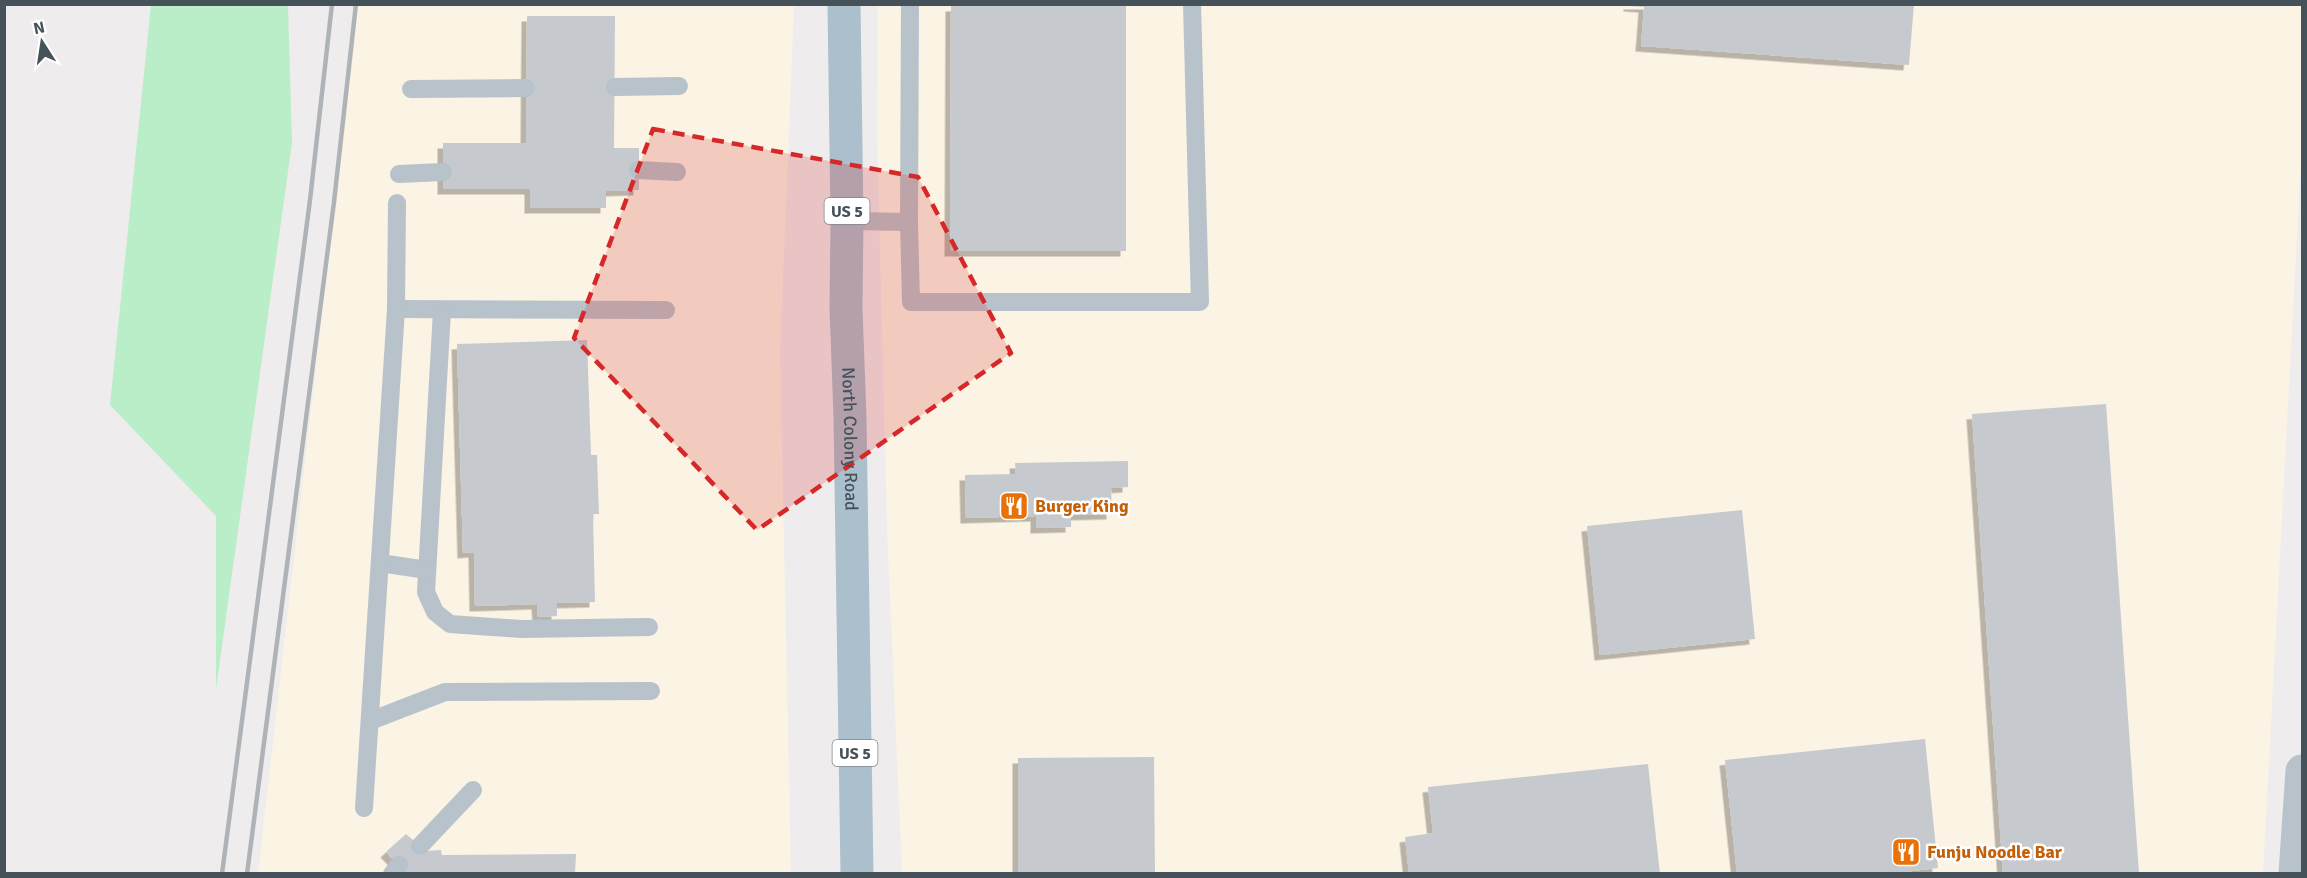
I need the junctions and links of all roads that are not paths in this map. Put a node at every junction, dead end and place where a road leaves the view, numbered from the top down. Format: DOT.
graph roads {
  1 [pos="844,4"];
  2 [pos="910,4"];
  3 [pos="1192,4"];
  4 [pos="678,86"];
  5 [pos="615,87"];
  6 [pos="526,88"];
  7 [pos="411,89"];
  8 [pos="639,170"];
  9 [pos="443,172"];
  10 [pos="677,172"];
  11 [pos="399,174"];
  12 [pos="397,203"];
  13 [pos="847,221"];
  14 [pos="909,222"];
  15 [pos="396,309"];
  16 [pos="666,310"];
  17 [pos="442,311"];
  18 [pos="380,563"];
  19 [pos="427,570"];
  20 [pos="649,627"];
  21 [pos="651,691"];
  22 [pos="370,721"];
  23 [pos="2302,771"];
  24 [pos="473,790"];
  25 [pos="364,808"];
  26 [pos="420,846"];
  27 [pos="857,873"];
  28 [pos="2295,873"];
  1 -- 13 [label="main road, North Colony Road / US 5"];
  2 -- 14 [label="lane"];
  3 -- 14 [label="lane"];
  4 -- 5 [label="lane"];
  6 -- 7 [label="lane"];
  8 -- 10 [label="lane"];
  9 -- 11 [label="lane"];
  12 -- 15 [label="lane"];
  13 -- 14 [label="lane"];
  13 -- 27 [label="main road, North Colony Road / US 5"];
  15 -- 17 [label="lane"];
  15 -- 18 [label="lane"];
  16 -- 17 [label="lane"];
  17 -- 19 [label="lane"];
  18 -- 19 [label="lane"];
  18 -- 22 [label="lane"];
  19 -- 20 [label="lane"];
  21 -- 22 [label="lane"];
  22 -- 25 [label="lane"];
  23 -- 28 [label="street"];
  24 -- 26 [label="lane"];
}
